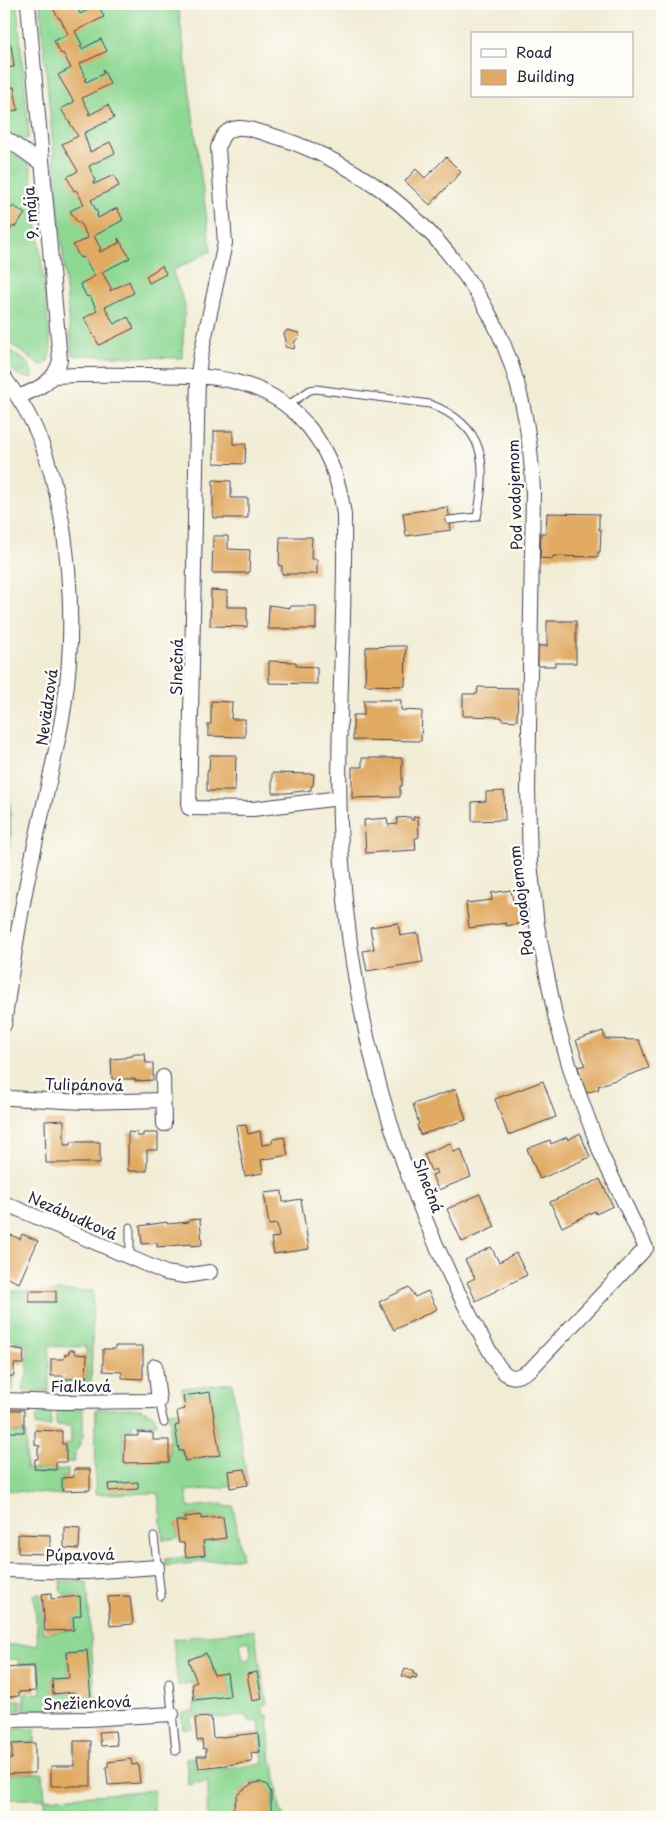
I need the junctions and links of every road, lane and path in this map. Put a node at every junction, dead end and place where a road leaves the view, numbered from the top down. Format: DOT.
graph roads {
  1 [pos="28,4"];
  2 [pos="4,138"];
  3 [pos="42,164"];
  4 [pos="54,376"];
  5 [pos="198,376"];
  6 [pos="4,377"];
  7 [pos="18,397"];
  8 [pos="287,406"];
  9 [pos="449,520"];
  10 [pos="339,798"];
  11 [pos="4,1025"];
  12 [pos="163,1077"];
  13 [pos="4,1096"];
  14 [pos="163,1100"];
  15 [pos="164,1124"];
  16 [pos="4,1203"];
  17 [pos="130,1227"];
  18 [pos="646,1248"];
  19 [pos="130,1258"];
  20 [pos="210,1272"];
  21 [pos="155,1366"];
  22 [pos="4,1400"];
  23 [pos="159,1401"];
  24 [pos="164,1423"];
  25 [pos="154,1537"];
  26 [pos="157,1568"];
  27 [pos="4,1570"];
  28 [pos="161,1596"];
  29 [pos="170,1683"];
  30 [pos="172,1714"];
  31 [pos="4,1720"];
  32 [pos="176,1751"];
  1 -- 3 [label="street, 9. mája"];
  2 -- 3 [label="street"];
  3 -- 4 [label="street, 9. mája"];
  4 -- 5 [label="street, Slnečná"];
  4 -- 7 [label="street"];
  5 -- 8 [label="street, Slnečná"];
  5 -- 10 [label="street, Slnečná"];
  5 -- 18 [label="street, Pod vodojemom"];
  6 -- 7 [label="street"];
  7 -- 11 [label="street, Nevädzová"];
  8 -- 9 [label="lane"];
  8 -- 10 [label="street, Slnečná"];
  10 -- 18 [label="street, Slnečná"];
  12 -- 14 [label="street"];
  13 -- 14 [label="street, Tulipánová"];
  14 -- 15 [label="street"];
  16 -- 19 [label="street, Nezábudková"];
  17 -- 19 [label="lane, Nezábudková"];
  19 -- 20 [label="street, Nezábudková"];
  21 -- 23 [label="street"];
  22 -- 23 [label="street, Fialková"];
  23 -- 24 [label="lane"];
  25 -- 26 [label="lane"];
  26 -- 27 [label="street, Púpavová"];
  26 -- 28 [label="lane"];
  29 -- 30 [label="lane"];
  30 -- 31 [label="street, Snežienková"];
  30 -- 32 [label="lane"];
}
